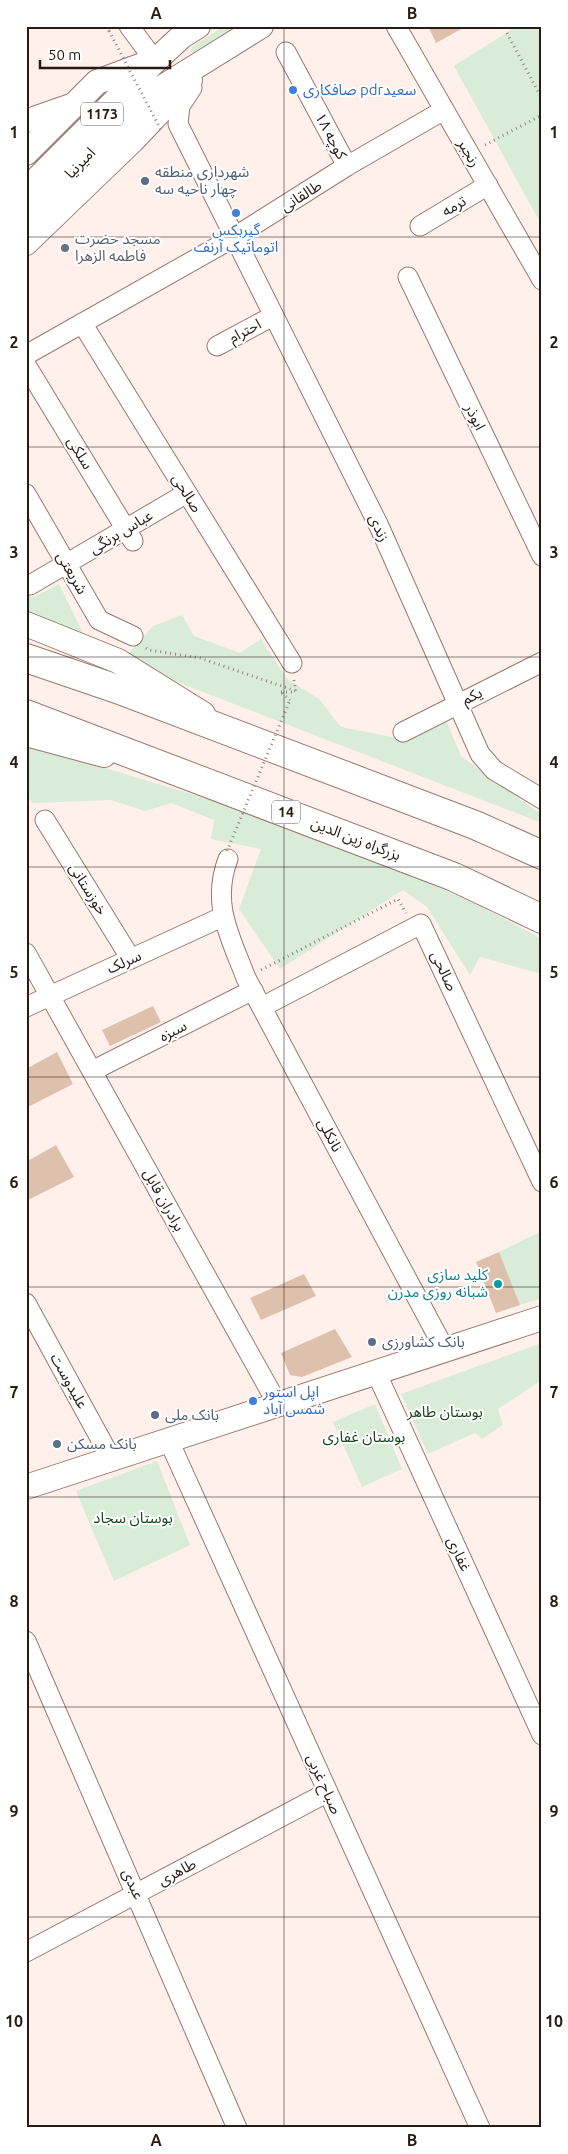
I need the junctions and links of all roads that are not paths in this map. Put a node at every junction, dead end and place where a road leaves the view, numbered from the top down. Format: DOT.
graph roads {
  1 [pos="129,26"];
  2 [pos="198,26"];
  3 [pos="261,26"];
  4 [pos="396,26"];
  5 [pos="216,52"];
  6 [pos="286,52"];
  7 [pos="155,61"];
  8 [pos="75,102"];
  9 [pos="444,110"];
  10 [pos="26,123"];
  11 [pos="26,153"];
  12 [pos="347,166"];
  13 [pos="56,174"];
  14 [pos="488,185"];
  15 [pos="26,190"];
  16 [pos="26,219"];
  17 [pos="420,226"];
  18 [pos="233,238"];
  19 [pos="26,243"];
  20 [pos="408,277"];
  21 [pos="542,280"];
  22 [pos="273,316"];
  23 [pos="82,322"];
  24 [pos="217,346"];
  25 [pos="26,355"];
  26 [pos="26,365"];
  27 [pos="187,493"];
  28 [pos="28,500"];
  29 [pos="129,535"];
  30 [pos="542,556"];
  31 [pos="67,564"];
  32 [pos="30,585"];
  33 [pos="26,624"];
  34 [pos="133,636"];
  35 [pos="26,658"];
  36 [pos="542,662"];
  37 [pos="292,663"];
  38 [pos="456,704"];
  39 [pos="26,714"];
  40 [pos="403,732"];
  41 [pos="26,734"];
  42 [pos="241,737"];
  43 [pos="224,788"];
  44 [pos="542,799"];
  45 [pos="45,820"];
  46 [pos="227,855"];
  47 [pos="542,855"];
  48 [pos="222,918"];
  49 [pos="542,919"];
  50 [pos="26,953"];
  51 [pos="131,959"];
  52 [pos="250,984"];
  53 [pos="50,995"];
  54 [pos="26,1007"];
  55 [pos="262,1007"];
  56 [pos="92,1071"];
  57 [pos="542,1182"];
  58 [pos="26,1303"];
  59 [pos="541,1321"];
  60 [pos="445,1350"];
  61 [pos="376,1372"];
  62 [pos="278,1405"];
  63 [pos="169,1441"];
  64 [pos="112,1460"];
  65 [pos="26,1487"];
  66 [pos="26,1641"];
  67 [pos="542,1735"];
  68 [pos="328,1792"];
  69 [pos="137,1894"];
  70 [pos="26,1952"];
  71 [pos="237,2128"];
  72 [pos="480,2128"];
  1 -- 7 [label="street"];
  2 -- 7 [label="main road, امیرنیا"];
  3 -- 5 [label="main road"];
  4 -- 9 [label="street, رنجبر"];
  5 -- 13 [label="main road, امیرنیا / 1173"];
  5 -- 18 [label="street, زندی"];
  5 -- 19 [label="main road"];
  6 -- 12 [label="street, کوچه ۱۸"];
  7 -- 8 [label="main road"];
  7 -- 13 [label="main road, امیرنیا / 1173"];
  8 -- 10 [label="street"];
  8 -- 11 [label="main road"];
  9 -- 12 [label="street, طالقانی"];
  9 -- 14 [label="street, رنجبر"];
  12 -- 18 [label="street, طالقانی"];
  13 -- 15 [label="main road, امیرنیا / 1173"];
  13 -- 16 [label="main road, امیرنیا / 1173"];
  14 -- 17 [label="street, ترمه"];
  14 -- 21 [label="street, رنجبر"];
  18 -- 22 [label="street, زندی"];
  18 -- 23 [label="street, طالقانی"];
  20 -- 30 [label="street, ابوذر"];
  22 -- 24 [label="street, احترام"];
  22 -- 38 [label="street, زندی"];
  23 -- 25 [label="street, طالقانی"];
  23 -- 27 [label="street, صالحی"];
  26 -- 29 [label="street, سلکی"];
  27 -- 29 [label="street, عباس برنگی"];
  27 -- 37 [label="street, صالحی"];
  28 -- 31 [label="street, شریعتی"];
  29 -- 31 [label="street, عباس برنگی"];
  31 -- 32 [label="street, عباس برنگی"];
  31 -- 34 [label="street, شریعتی"];
  33 -- 42 [label="main road"];
  35 -- 42 [label="highway"];
  36 -- 38 [label="street, یکم"];
  38 -- 40 [label="street, یکم"];
  38 -- 44 [label="street, زندی"];
  39 -- 43 [label="highway, بزرگراه زین الدین / 14"];
  41 -- 43 [label="main road"];
  42 -- 47 [label="highway"];
  43 -- 49 [label="highway, بزرگراه زین الدین / 14"];
  45 -- 51 [label="street, خوزستانی"];
  46 -- 48 [label="street"];
  48 -- 51 [label="street, سرلک"];
  48 -- 52 [label="street, نانکلی"];
  50 -- 53 [label="street, برادران قابل"];
  51 -- 53 [label="street, سرلک"];
  52 -- 55 [label="street, نانکلی"];
  52 -- 56 [label="street, سبزه"];
  53 -- 54 [label="street, سرلک"];
  53 -- 56 [label="street, برادران قابل"];
  55 -- 57 [label="street, صالحی"];
  55 -- 60 [label="street, نانکلی"];
  56 -- 62 [label="street, برادران قابل"];
  58 -- 64 [label="street, علیدوست"];
  59 -- 60 [label="main road"];
  60 -- 61 [label="main road"];
  61 -- 62 [label="main road"];
  61 -- 67 [label="street, غفاری"];
  62 -- 63 [label="main road"];
  63 -- 64 [label="main road"];
  63 -- 68 [label="street, صباح غربی"];
  64 -- 65 [label="main road"];
  66 -- 69 [label="street, عبدی"];
  68 -- 69 [label="street, طاهری"];
  68 -- 72 [label="street, صباح غربی"];
  69 -- 70 [label="street, طاهری"];
  69 -- 71 [label="street, عبدی"];
}
